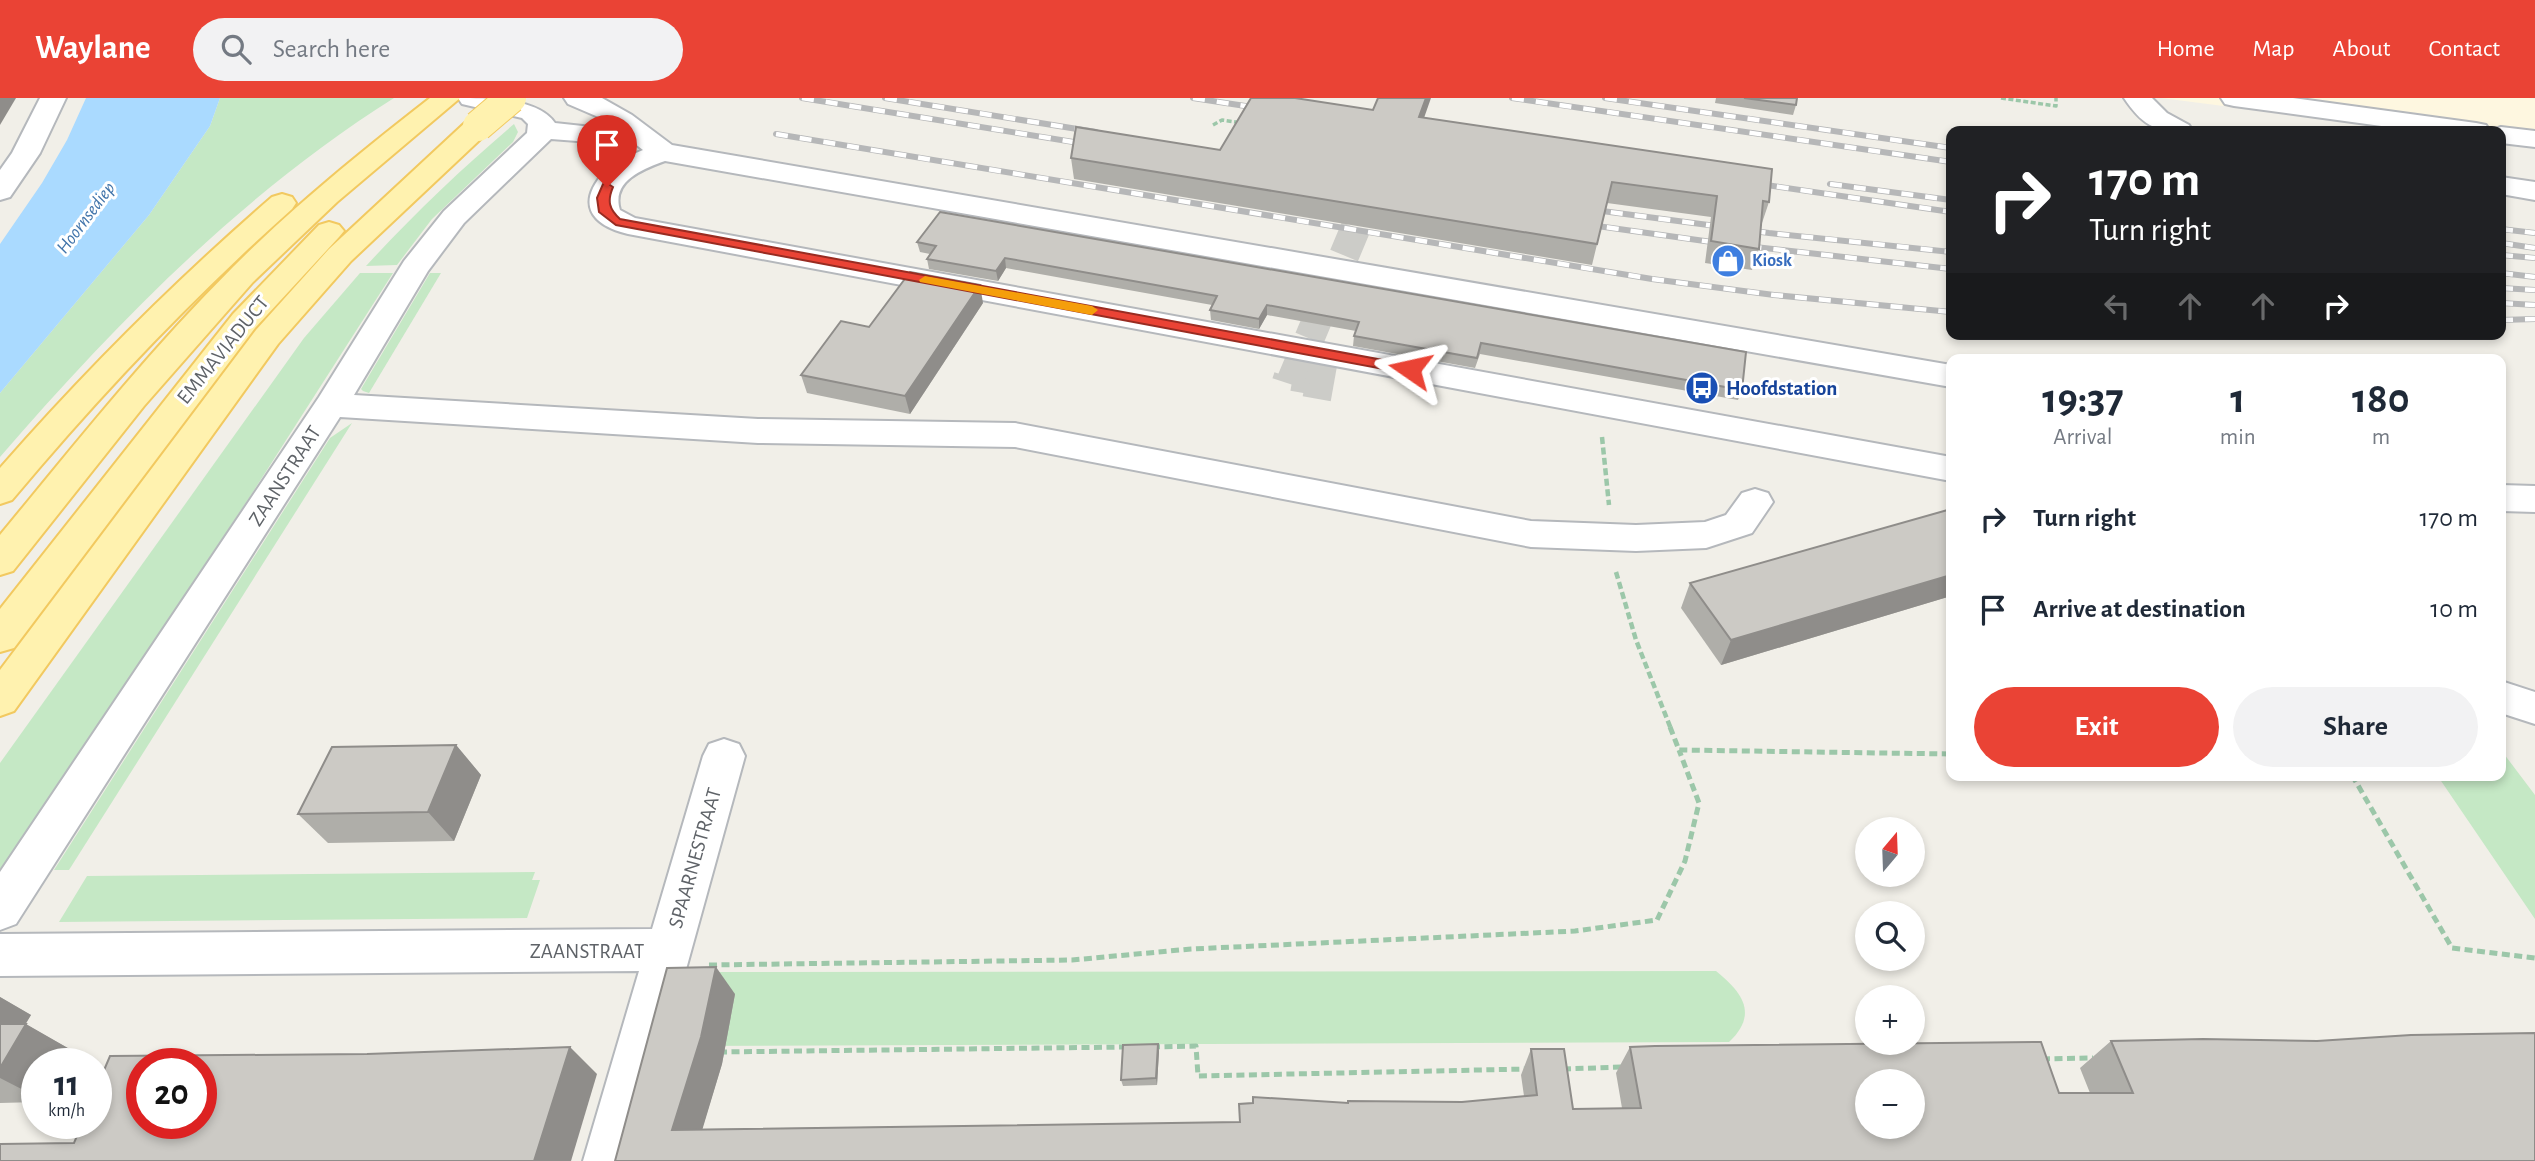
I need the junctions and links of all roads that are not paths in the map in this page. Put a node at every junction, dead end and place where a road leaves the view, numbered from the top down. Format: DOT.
graph roads {
  1 [pos="53,98"];
  2 [pos="511,98"];
  3 [pos="577,98"];
  4 [pos="2137,98"];
  5 [pos="2234,98"];
  6 [pos="448,108"];
  7 [pos="2170,126"];
  8 [pos="2439,126"];
  9 [pos="542,130"];
  10 [pos="2506,136"];
  11 [pos="2535,139"];
  12 [pos="663,152"];
  13 [pos="620,173"];
  14 [pos="2506,187"];
  15 [pos="0,191"];
  16 [pos="2535,191"];
  17 [pos="1946,375"];
  18 [pos="331,405"];
  19 [pos="1946,468"];
  20 [pos="0,491"];
  21 [pos="2506,498"];
  22 [pos="2535,499"];
  23 [pos="1755,502"];
  24 [pos="0,561"];
  25 [pos="8,626"];
  26 [pos="2506,699"];
  27 [pos="0,700"];
  28 [pos="2535,708"];
  29 [pos="724,756"];
  30 [pos="0,910"];
  31 [pos="669,950"];
  32 [pos="0,956"];
  33 [pos="608,1161"];
  1 -- 15 [label="street"];
  2 -- 6 [label="main road, bridge"];
  3 -- 12 [label="street"];
  4 -- 7 [label="street"];
  5 -- 8 [label="street"];
  6 -- 9 [label="street"];
  6 -- 20 [label="main road"];
  6 -- 24 [label="main road, EMMAVIADUCT"];
  6 -- 25 [label="main road, EMMAVIADUCT"];
  6 -- 27 [label="main road"];
  9 -- 13 [label="street"];
  9 -- 18 [label="street, ZAANSTRAAT"];
  10 -- 11 [label="street"];
  12 -- 13 [label="street"];
  12 -- 17 [label="street"];
  13 -- 19 [label="street"];
  14 -- 16 [label="street"];
  18 -- 23 [label="street"];
  18 -- 30 [label="street, ZAANSTRAAT"];
  21 -- 22 [label="street"];
  26 -- 28 [label="street"];
  29 -- 31 [label="street, SPAARNESTRAAT"];
  31 -- 32 [label="street, ZAANSTRAAT"];
  31 -- 33 [label="street, SPAARNESTRAAT"];
}
